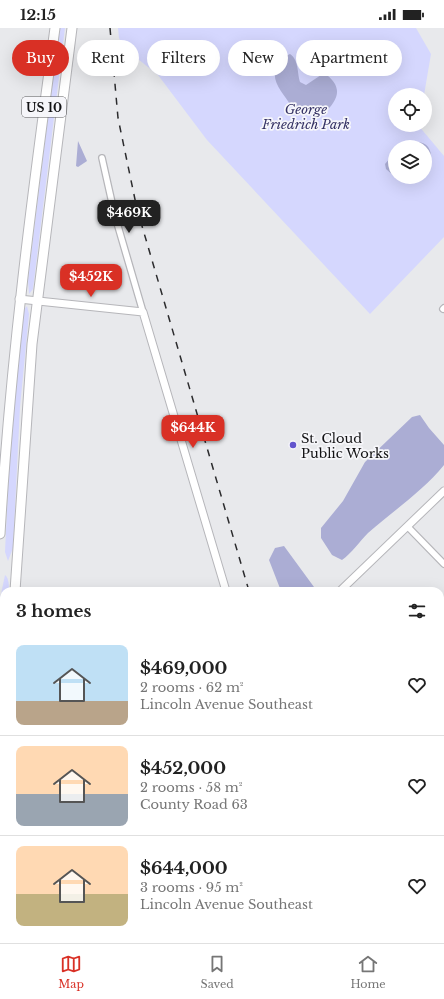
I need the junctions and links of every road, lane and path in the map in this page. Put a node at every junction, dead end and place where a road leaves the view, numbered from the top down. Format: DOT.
graph roads {
  1 [pos="55,28"];
  2 [pos="72,28"];
  3 [pos="102,158"];
  4 [pos="19,299"];
  5 [pos="37,301"];
  6 [pos="143,312"];
  7 [pos="444,491"];
  8 [pos="408,527"];
  9 [pos="0,534"];
  10 [pos="444,564"];
  11 [pos="15,587"];
  12 [pos="225,587"];
  13 [pos="344,587"];
  1 -- 4 [label="highway, US 10"];
  2 -- 5 [label="highway, US 10"];
  3 -- 6 [label="street"];
  4 -- 5 [label="street"];
  4 -- 9 [label="highway, US 10"];
  5 -- 6 [label="street"];
  5 -- 11 [label="highway, US 10"];
  6 -- 12 [label="street"];
  7 -- 8 [label="street"];
  8 -- 10 [label="street"];
  8 -- 13 [label="street"];
}
